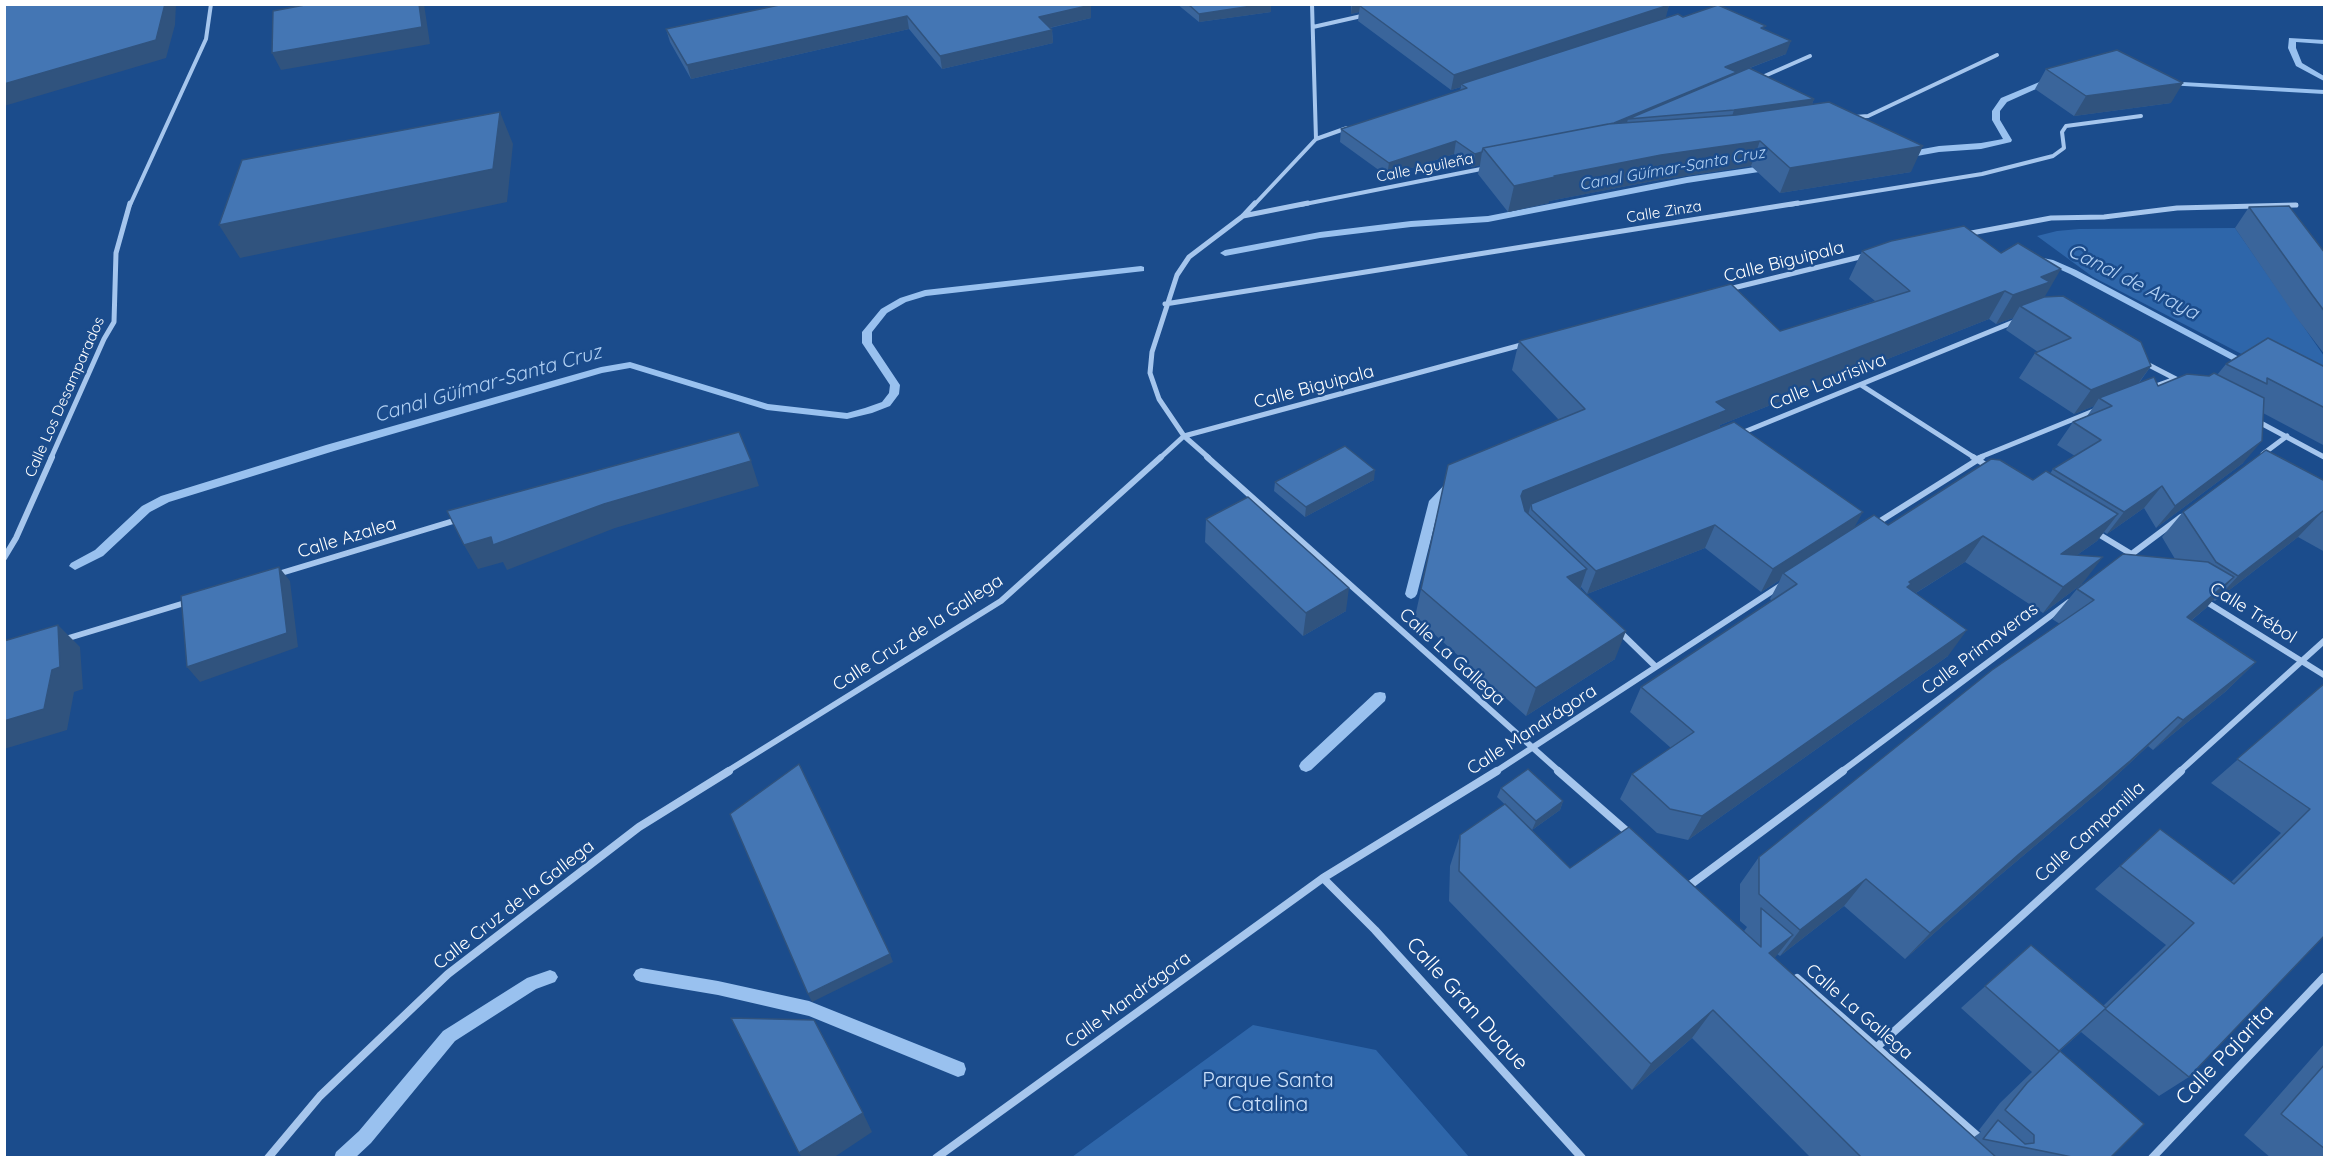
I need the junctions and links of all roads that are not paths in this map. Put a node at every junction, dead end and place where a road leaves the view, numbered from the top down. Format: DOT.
graph roads {
  1 [pos="211,4"];
  2 [pos="1312,4"];
  3 [pos="1369,15"];
  4 [pos="1313,27"];
  5 [pos="1997,55"];
  6 [pos="1810,56"];
  7 [pos="1757,79"];
  8 [pos="2141,116"];
  9 [pos="1844,119"];
  10 [pos="1349,128"];
  11 [pos="1316,139"];
  12 [pos="1495,166"];
  13 [pos="2296,206"];
  14 [pos="1243,216"];
  15 [pos="1957,236"];
  16 [pos="1877,253"];
  17 [pos="1728,290"];
  18 [pos="1165,304"];
  19 [pos="2028,316"];
  20 [pos="1531,343"];
  21 [pos="2134,357"];
  22 [pos="2175,379"];
  23 [pos="2185,384"];
  24 [pos="1861,385"];
  25 [pos="2141,392"];
  26 [pos="2108,405"];
  27 [pos="2246,415"];
  28 [pos="1184,436"];
  29 [pos="2287,436"];
  30 [pos="1729,439"];
  31 [pos="2325,457"];
  32 [pos="1976,459"];
  33 [pos="2255,460"];
  34 [pos="1995,471"];
  35 [pos="2188,511"];
  36 [pos="465,518"];
  37 [pos="1874,525"];
  38 [pos="2092,531"];
  39 [pos="2131,555"];
  40 [pos="4,558"];
  41 [pos="2141,561"];
  42 [pos="2118,564"];
  43 [pos="274,576"];
  44 [pos="1785,583"];
  45 [pos="2201,598"];
  46 [pos="195,600"];
  47 [pos="2071,600"];
  48 [pos="1613,626"];
  49 [pos="2325,641"];
  50 [pos="49,644"];
  51 [pos="2300,661"];
  52 [pos="1655,666"];
  53 [pos="2325,675"];
  54 [pos="1533,749"];
  55 [pos="1637,840"];
  56 [pos="1323,878"];
  57 [pos="1681,878"];
  58 [pos="1690,885"];
  59 [pos="1699,893"];
  60 [pos="1788,970"];
  61 [pos="2325,977"];
  62 [pos="1876,1047"];
  63 [pos="1984,1142"];
  64 [pos="268,1158"];
  65 [pos="936,1158"];
  66 [pos="1582,1158"];
  67 [pos="2152,1158"];
  1 -- 40 [label="street, Calle Los Desamparados"];
  2 -- 4 [label="street"];
  3 -- 4 [label="street"];
  4 -- 11 [label="street"];
  5 -- 9 [label="street"];
  6 -- 7 [label="street"];
  8 -- 18 [label="street, Calle Zinza"];
  10 -- 11 [label="street"];
  11 -- 14 [label="street"];
  12 -- 14 [label="street, Calle Aguileña"];
  13 -- 15 [label="street"];
  14 -- 18 [label="street"];
  16 -- 17 [label="street, Calle Biguipala"];
  18 -- 28 [label="street"];
  19 -- 24 [label="street, Calle Laurisilva"];
  20 -- 28 [label="street, Calle Biguipala"];
  21 -- 22 [label="street"];
  22 -- 23 [label="street"];
  22 -- 25 [label="street"];
  24 -- 30 [label="street, Calle Laurisilva"];
  24 -- 32 [label="street"];
  26 -- 32 [label="street"];
  27 -- 29 [label="street"];
  28 -- 54 [label="street, Calle La Gallega"];
  28 -- 64 [label="street, Calle Cruz de la Gallega"];
  29 -- 31 [label="street"];
  29 -- 33 [label="street"];
  32 -- 34 [label="street"];
  32 -- 37 [label="street"];
  35 -- 39 [label="street"];
  36 -- 43 [label="street, Calle Azalea"];
  38 -- 39 [label="street"];
  39 -- 41 [label="street"];
  39 -- 42 [label="street"];
  44 -- 52 [label="street, Calle Mandrágora"];
  45 -- 51 [label="street, Calle Trébol"];
  46 -- 50 [label="street"];
  47 -- 58 [label="street, Calle Primaveras"];
  48 -- 52 [label="street"];
  49 -- 51 [label="street, Calle Campanilla"];
  51 -- 53 [label="street, Calle Trébol"];
  51 -- 62 [label="street, Calle Campanilla"];
  52 -- 54 [label="street, Calle Mandrágora"];
  54 -- 55 [label="street, Calle La Gallega"];
  54 -- 56 [label="street, Calle Mandrágora"];
  56 -- 65 [label="street, Calle Mandrágora"];
  56 -- 66 [label="street, Calle Gran Duque"];
  57 -- 58 [label="street"];
  58 -- 59 [label="street"];
  60 -- 62 [label="street, Calle La Gallega"];
  61 -- 67 [label="street, Calle Pajarita"];
  62 -- 63 [label="street, Calle La Gallega"];
}
